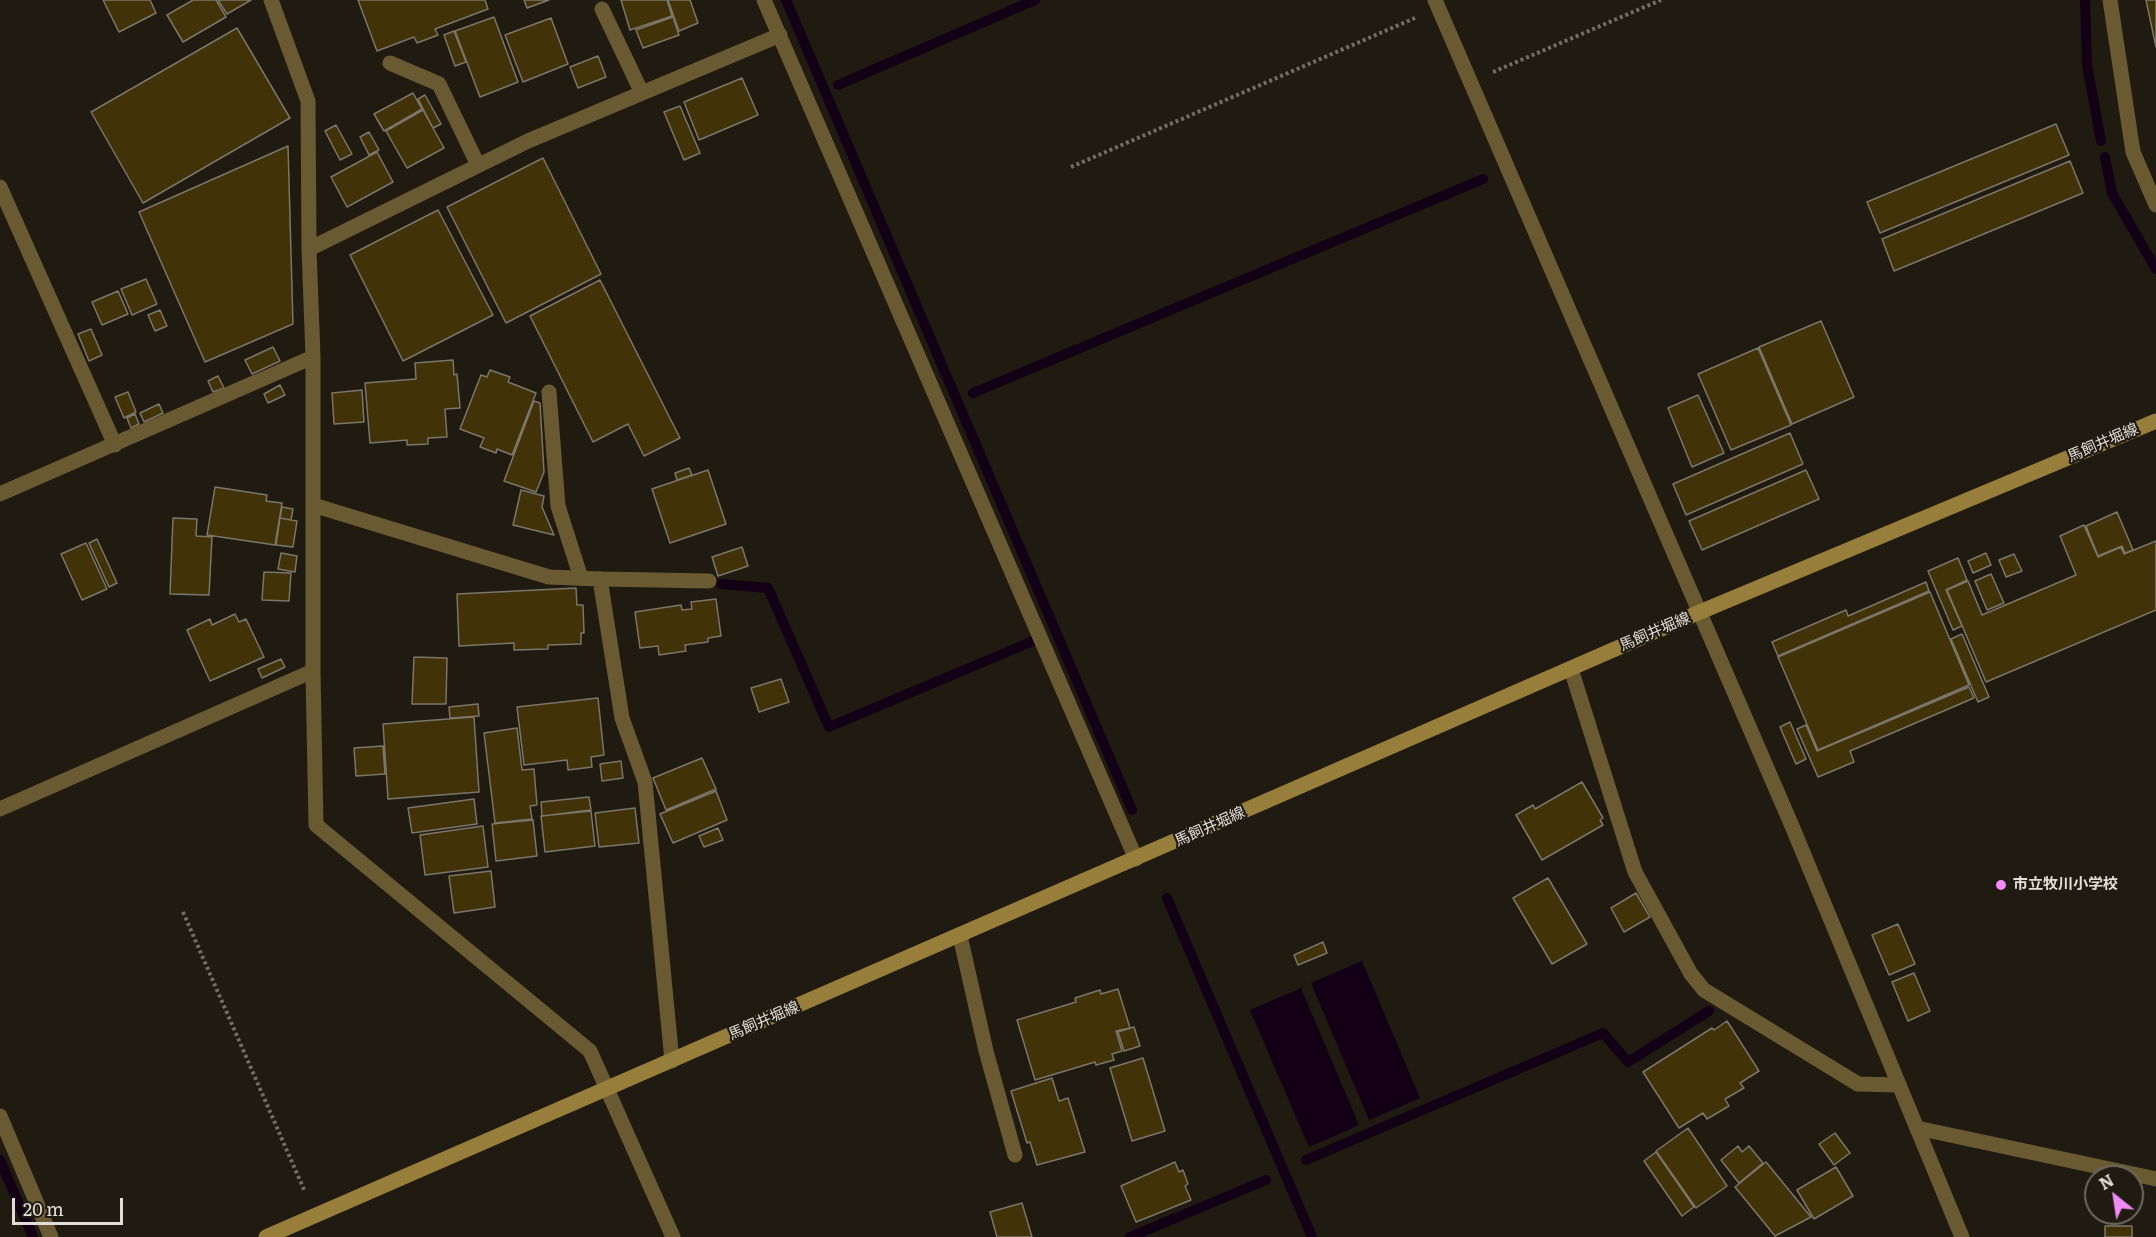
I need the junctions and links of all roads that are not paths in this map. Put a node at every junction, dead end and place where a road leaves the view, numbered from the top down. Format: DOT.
graph roads {
  1 [pos="271,0"];
  2 [pos="764,0"];
  3 [pos="2110,0"];
  4 [pos="1436,4"];
  5 [pos="602,9"];
  6 [pos="780,35"];
  7 [pos="390,63"];
  8 [pos="642,93"];
  9 [pos="478,165"];
  10 [pos="0,187"];
  11 [pos="2156,205"];
  12 [pos="309,249"];
  13 [pos="313,357"];
  14 [pos="549,392"];
  15 [pos="2156,421"];
  16 [pos="115,445"];
  17 [pos="0,494"];
  18 [pos="313,505"];
  19 [pos="581,578"];
  20 [pos="600,579"];
  21 [pos="709,581"];
  22 [pos="1700,612"];
  23 [pos="1571,669"];
  24 [pos="313,671"];
  25 [pos="0,809"];
  26 [pos="1136,859"];
  27 [pos="960,936"];
  28 [pos="672,1062"];
  29 [pos="1899,1085"];
  30 [pos="608,1089"];
  31 [pos="0,1116"];
  32 [pos="1917,1128"];
  33 [pos="1015,1155"];
  34 [pos="2156,1179"];
  35 [pos="51,1237"];
  36 [pos="266,1237"];
  37 [pos="673,1237"];
  38 [pos="1962,1237"];
  1 -- 12 [label="street"];
  2 -- 6 [label="street"];
  3 -- 11 [label="street"];
  4 -- 22 [label="street"];
  5 -- 8 [label="street"];
  6 -- 8 [label="street"];
  6 -- 26 [label="street"];
  7 -- 9 [label="street"];
  8 -- 9 [label="street"];
  9 -- 12 [label="street"];
  10 -- 16 [label="street"];
  12 -- 13 [label="street"];
  13 -- 16 [label="street"];
  13 -- 18 [label="street"];
  14 -- 19 [label="street"];
  15 -- 22 [label="main road, 馬飼井堀線"];
  16 -- 17 [label="street"];
  18 -- 19 [label="street"];
  18 -- 24 [label="street"];
  19 -- 20 [label="street"];
  20 -- 21 [label="street"];
  20 -- 28 [label="street"];
  22 -- 23 [label="main road, 馬飼井堀線"];
  22 -- 29 [label="street"];
  23 -- 26 [label="main road, 馬飼井堀線"];
  23 -- 29 [label="street"];
  24 -- 25 [label="street"];
  24 -- 30 [label="street"];
  26 -- 27 [label="main road, 馬飼井堀線"];
  27 -- 28 [label="main road, 馬飼井堀線"];
  27 -- 33 [label="street"];
  28 -- 30 [label="main road, 馬飼井堀線"];
  29 -- 32 [label="street"];
  30 -- 36 [label="main road, 馬飼井堀線"];
  30 -- 37 [label="street"];
  31 -- 35 [label="street"];
  32 -- 34 [label="street"];
  32 -- 38 [label="street"];
}
